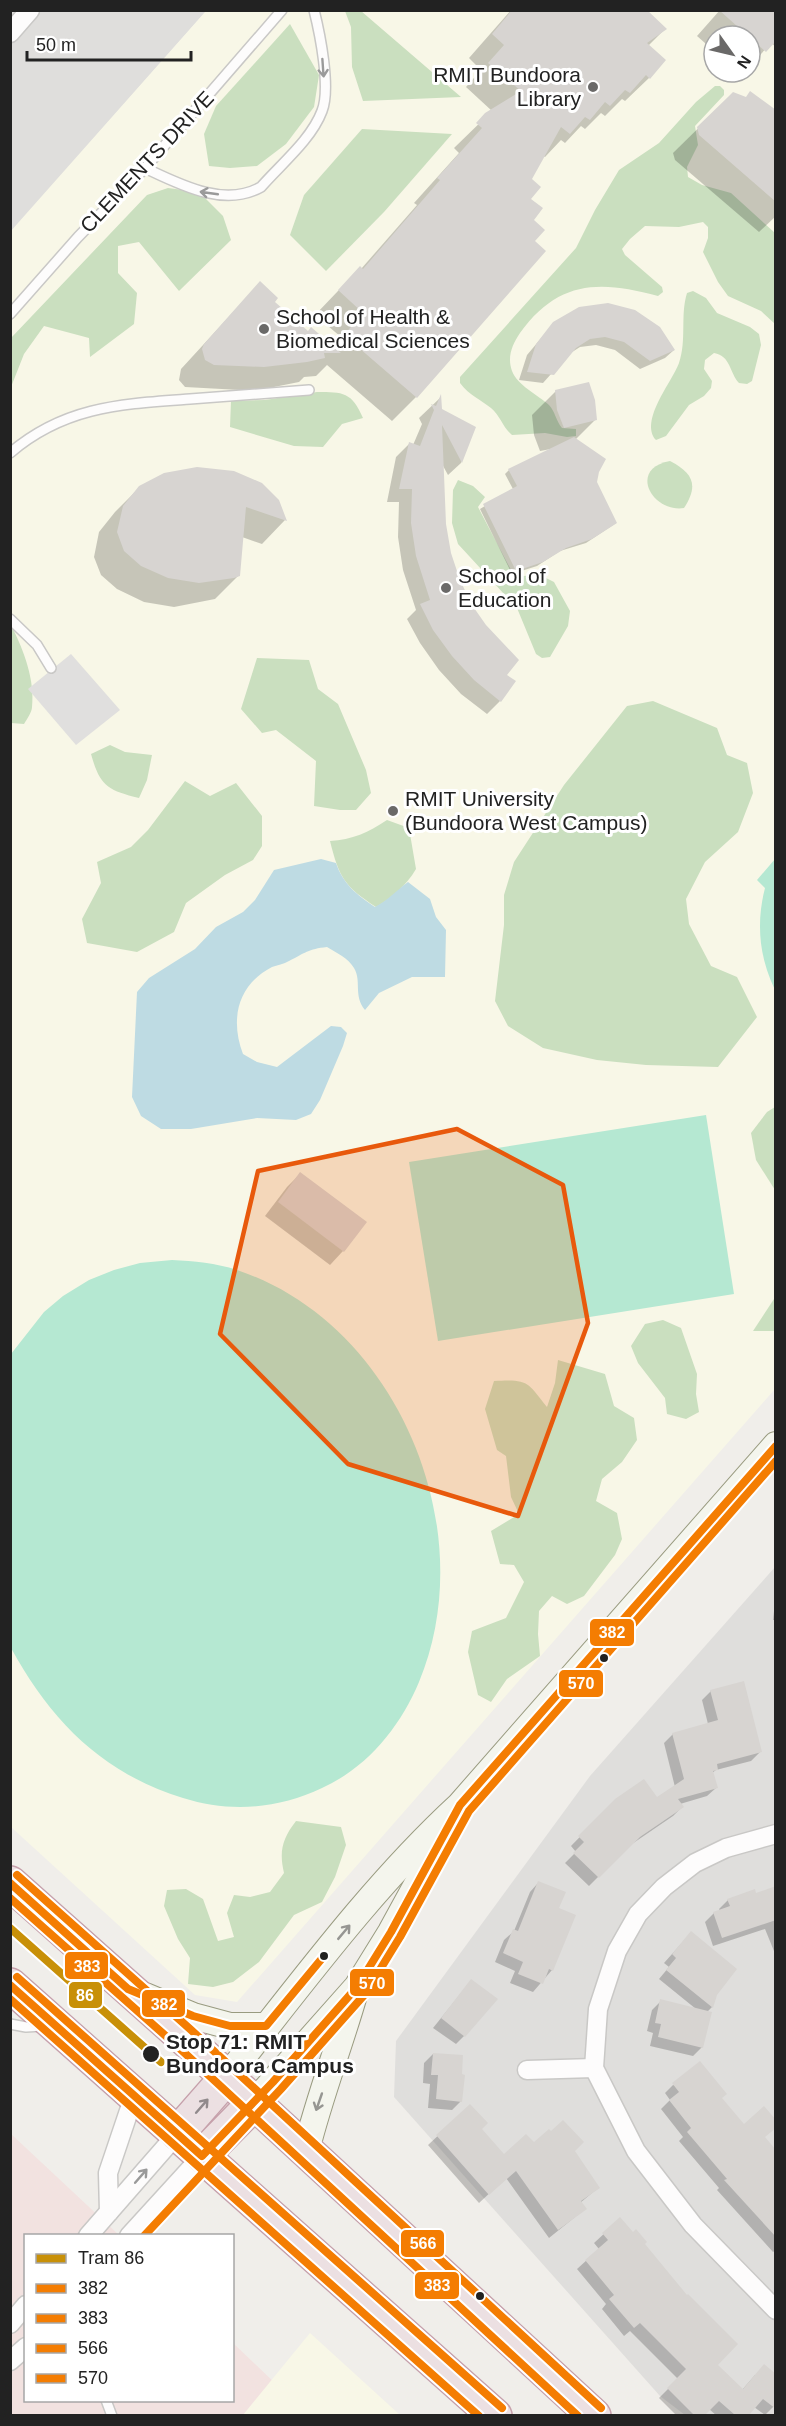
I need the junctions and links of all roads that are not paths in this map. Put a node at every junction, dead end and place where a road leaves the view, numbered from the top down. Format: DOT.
graph roads {
  1 [pos="30,10"];
  2 [pos="282,10"];
  3 [pos="314,10"];
  4 [pos="10,33"];
  5 [pos="145,168"];
  6 [pos="10,314"];
  7 [pos="309,390"];
  8 [pos="10,453"];
  9 [pos="10,619"];
  10 [pos="51,668"];
  11 [pos="776,1445"];
  12 [pos="460,1805"];
  13 [pos="776,1834"];
  14 [pos="10,1883"];
  15 [pos="10,1985"];
  16 [pos="357,1986"];
  17 [pos="128,1989"];
  18 [pos="10,2024"];
  19 [pos="54,2025"];
  20 [pos="266,2026"];
  21 [pos="594,2068"];
  22 [pos="527,2070"];
  23 [pos="227,2077"];
  24 [pos="134,2097"];
  25 [pos="254,2103"];
  26 [pos="177,2134"];
  27 [pos="306,2151"];
  28 [pos="202,2156"];
  29 [pos="109,2212"];
  30 [pos="89,2234"];
  31 [pos="130,2234"];
  32 [pos="24,2308"];
  33 [pos="776,2310"];
  34 [pos="10,2324"];
  35 [pos="24,2349"];
  36 [pos="10,2361"];
  37 [pos="495,2415"];
  38 [pos="594,2415"];
  1 -- 4 [label="street"];
  2 -- 5 [label="lane, CLEMENTS DRIVE"];
  3 -- 5 [label="lane, one-way"];
  5 -- 6 [label="lane, CLEMENTS DRIVE"];
  7 -- 8 [label="lane"];
  9 -- 10 [label="lane"];
  11 -- 12 [label="main road"];
  12 -- 16 [label="main road"];
  20 -- 12 [label="main road, one-way"];
  13 -- 21 [label="street"];
  14 -- 17 [label="highway"];
  15 -- 19 [label="highway"];
  16 -- 25 [label="main road"];
  16 -- 27 [label="main road, one-way"];
  17 -- 20 [label="main road"];
  17 -- 23 [label="highway"];
  18 -- 19 [label="lane"];
  19 -- 24 [label="highway"];
  20 -- 23 [label="main road"];
  21 -- 22 [label="street"];
  21 -- 33 [label="street"];
  23 -- 25 [label="highway"];
  26 -- 23 [label="highway, one-way"];
  24 -- 26 [label="highway"];
  24 -- 29 [label="street"];
  25 -- 27 [label="highway"];
  25 -- 28 [label="highway"];
  26 -- 28 [label="highway"];
  29 -- 26 [label="street, one-way"];
  27 -- 38 [label="highway"];
  28 -- 31 [label="street"];
  28 -- 37 [label="highway"];
  29 -- 30 [label="street"];
  32 -- 34 [label="street"];
  35 -- 36 [label="street"];
}
